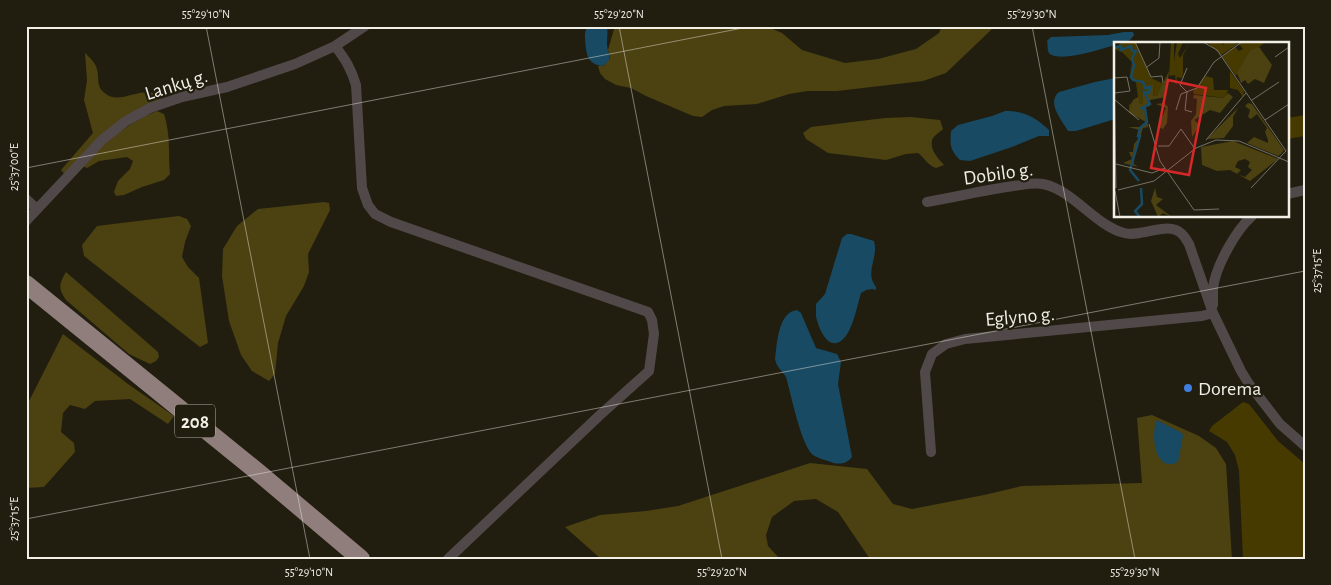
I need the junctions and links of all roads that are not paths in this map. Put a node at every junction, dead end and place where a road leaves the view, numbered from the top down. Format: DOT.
graph roads {
  1 [pos="365,26"];
  2 [pos="335,46"];
  3 [pos="1305,190"];
  4 [pos="1288,194"];
  5 [pos="26,199"];
  6 [pos="927,202"];
  7 [pos="37,209"];
  8 [pos="1250,218"];
  9 [pos="26,221"];
  10 [pos="26,284"];
  11 [pos="1213,314"];
  12 [pos="1305,446"];
  13 [pos="931,452"];
  14 [pos="361,559"];
  15 [pos="448,559"];
  1 -- 2 [label="street, Lankų g."];
  2 -- 7 [label="street, Lankų g."];
  2 -- 15 [label="street"];
  3 -- 4 [label="street"];
  5 -- 7 [label="street"];
  6 -- 11 [label="street, Dobilo g."];
  7 -- 9 [label="street, Lankų g."];
  8 -- 11 [label="street"];
  10 -- 14 [label="highway, 208"];
  11 -- 12 [label="street"];
  11 -- 13 [label="street, Eglyno g."];
}
